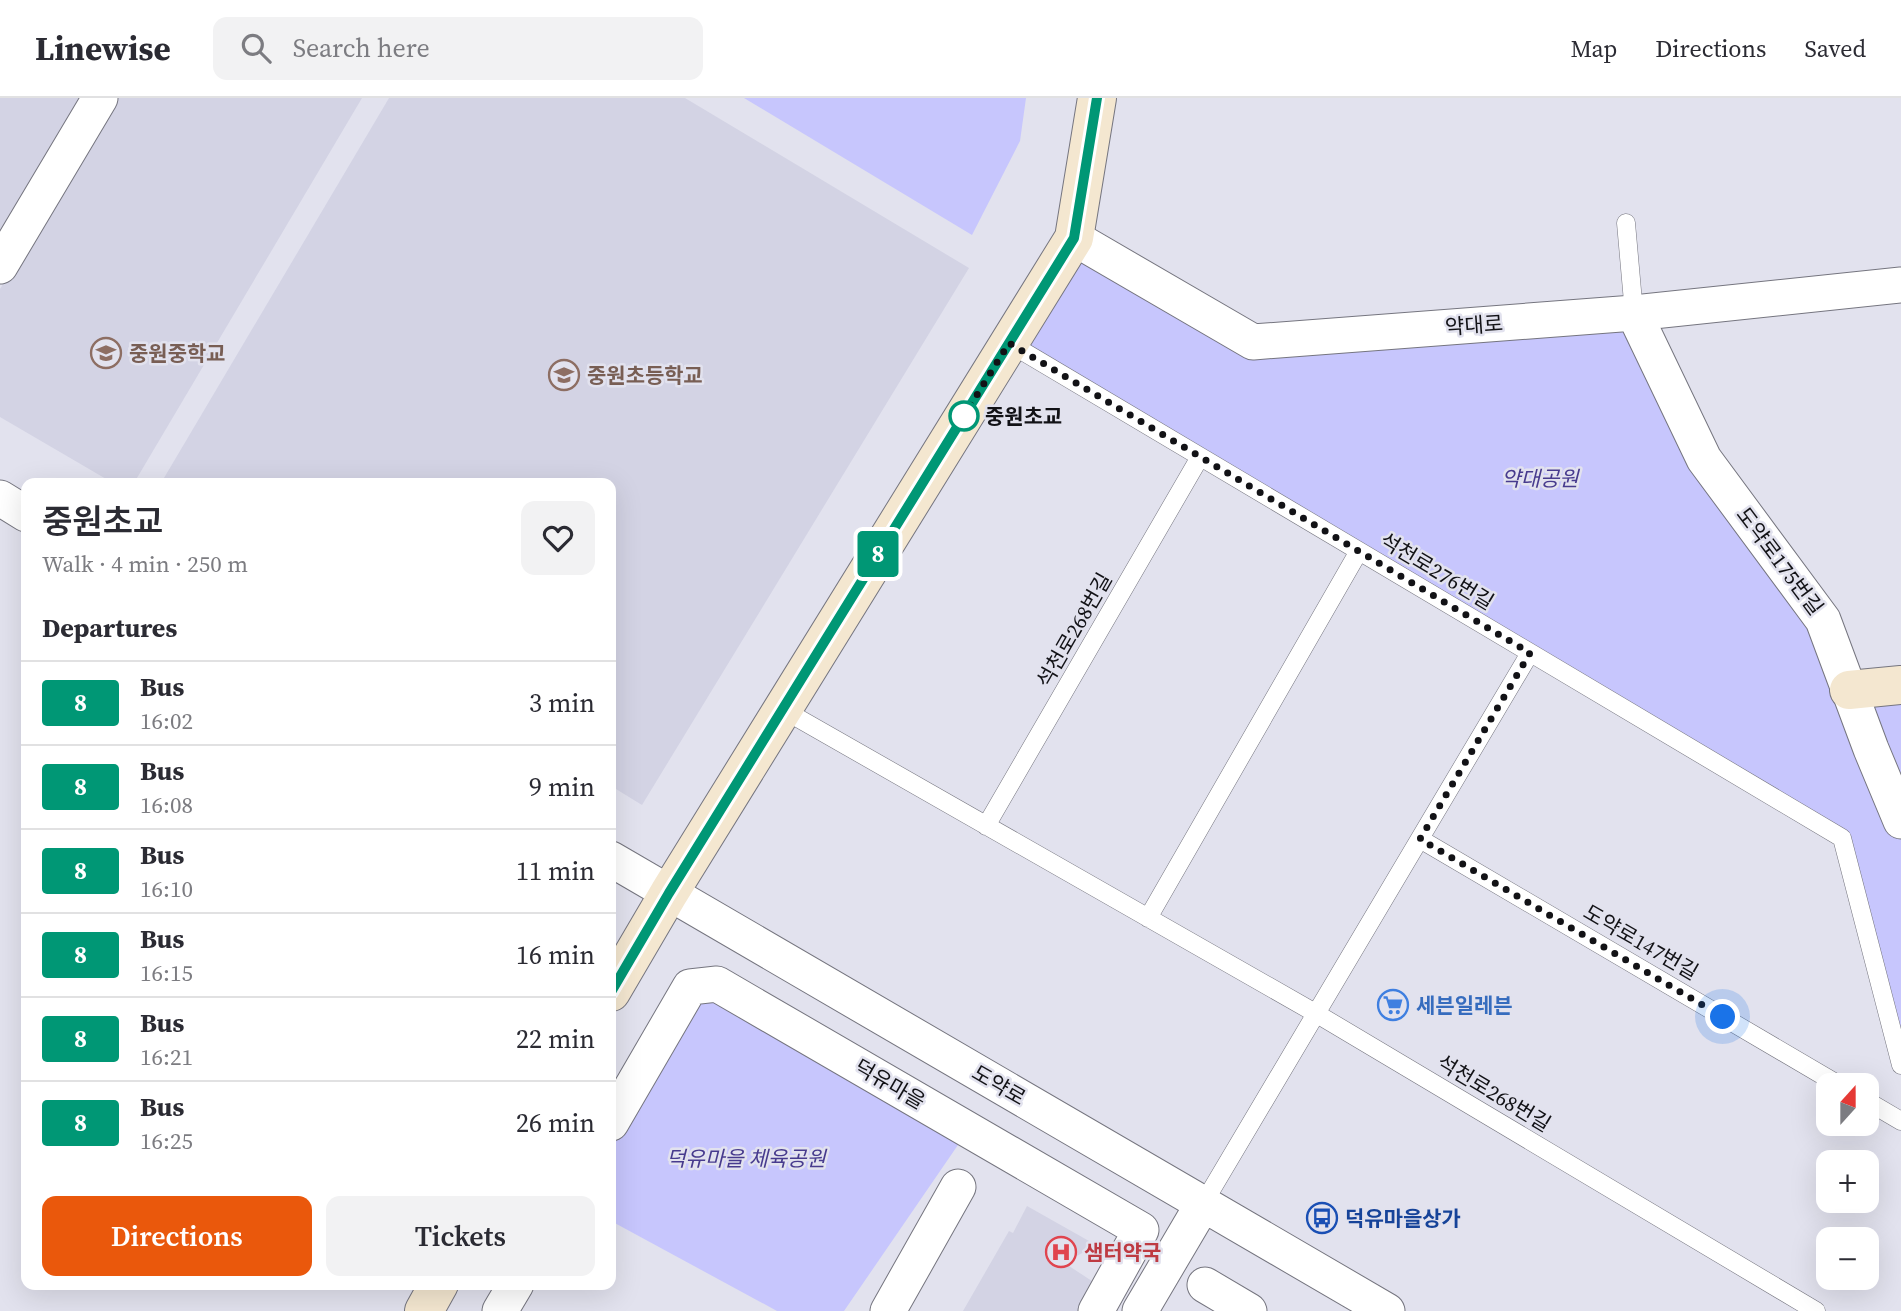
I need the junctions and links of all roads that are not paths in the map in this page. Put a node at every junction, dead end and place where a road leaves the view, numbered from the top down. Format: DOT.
graph roads {
  1 [pos="100,98"];
  2 [pos="1097,98"];
  3 [pos="1626,223"];
  4 [pos="1074,238"];
  5 [pos="0,266"];
  6 [pos="1901,285"];
  7 [pos="1634,313"];
  8 [pos="1009,343"];
  9 [pos="1200,457"];
  10 [pos="0,498"];
  11 [pos="21,511"];
  12 [pos="1359,551"];
  13 [pos="1530,653"];
  14 [pos="1901,685"];
  15 [pos="1849,690"];
  16 [pos="782,709"];
  17 [pos="1901,821"];
  18 [pos="986,826"];
  19 [pos="1420,839"];
  20 [pos="616,862"];
  21 [pos="669,893"];
  22 [pos="1147,918"];
  23 [pos="616,983"];
  24 [pos="1317,1014"];
  25 [pos="1901,1065"];
  26 [pos="1819,1073"];
  27 [pos="1880,1109"];
  28 [pos="616,1114"];
  29 [pos="1901,1121"];
  30 [pos="958,1187"];
  31 [pos="1203,1204"];
  32 [pos="1205,1285"];
  33 [pos="436,1290"];
  34 [pos="512,1290"];
  35 [pos="424,1311"];
  36 [pos="500,1311"];
  37 [pos="888,1311"];
  38 [pos="1096,1311"];
  39 [pos="1140,1311"];
  40 [pos="1249,1311"];
  41 [pos="1387,1311"];
  42 [pos="1816,1311"];
  1 -- 5 [label="street"];
  2 -- 4 [label="street"];
  3 -- 7 [label="lane"];
  4 -- 7 [label="street, 약대로"];
  4 -- 8 [label="street"];
  6 -- 7 [label="street, 약대로"];
  7 -- 15 [label="street, 도약로175번길"];
  8 -- 9 [label="lane, 석천로276번길"];
  8 -- 16 [label="street"];
  9 -- 12 [label="lane, 석천로276번길"];
  9 -- 18 [label="lane, 석천로268번길"];
  10 -- 11 [label="street"];
  12 -- 13 [label="lane, 석천로276번길"];
  12 -- 22 [label="lane"];
  13 -- 19 [label="lane"];
  13 -- 25 [label="lane, 석천로276번길"];
  14 -- 15 [label="street"];
  15 -- 17 [label="street, 도약로175번길"];
  16 -- 18 [label="lane, 석천로268번길"];
  16 -- 21 [label="street"];
  18 -- 22 [label="lane, 석천로268번길"];
  19 -- 24 [label="lane"];
  19 -- 26 [label="lane, 도약로147번길"];
  20 -- 21 [label="street, 도약로"];
  21 -- 23 [label="street"];
  21 -- 31 [label="street, 도약로"];
  22 -- 24 [label="lane, 석천로268번길"];
  24 -- 31 [label="lane"];
  24 -- 42 [label="lane, 석천로268번길"];
  27 -- 29 [label="lane"];
  28 -- 38 [label="street, 덕유마을"];
  30 -- 37 [label="street"];
  31 -- 39 [label="street"];
  31 -- 41 [label="street, 도약로"];
  32 -- 40 [label="street"];
  33 -- 35 [label="street"];
  34 -- 36 [label="street"];
}
